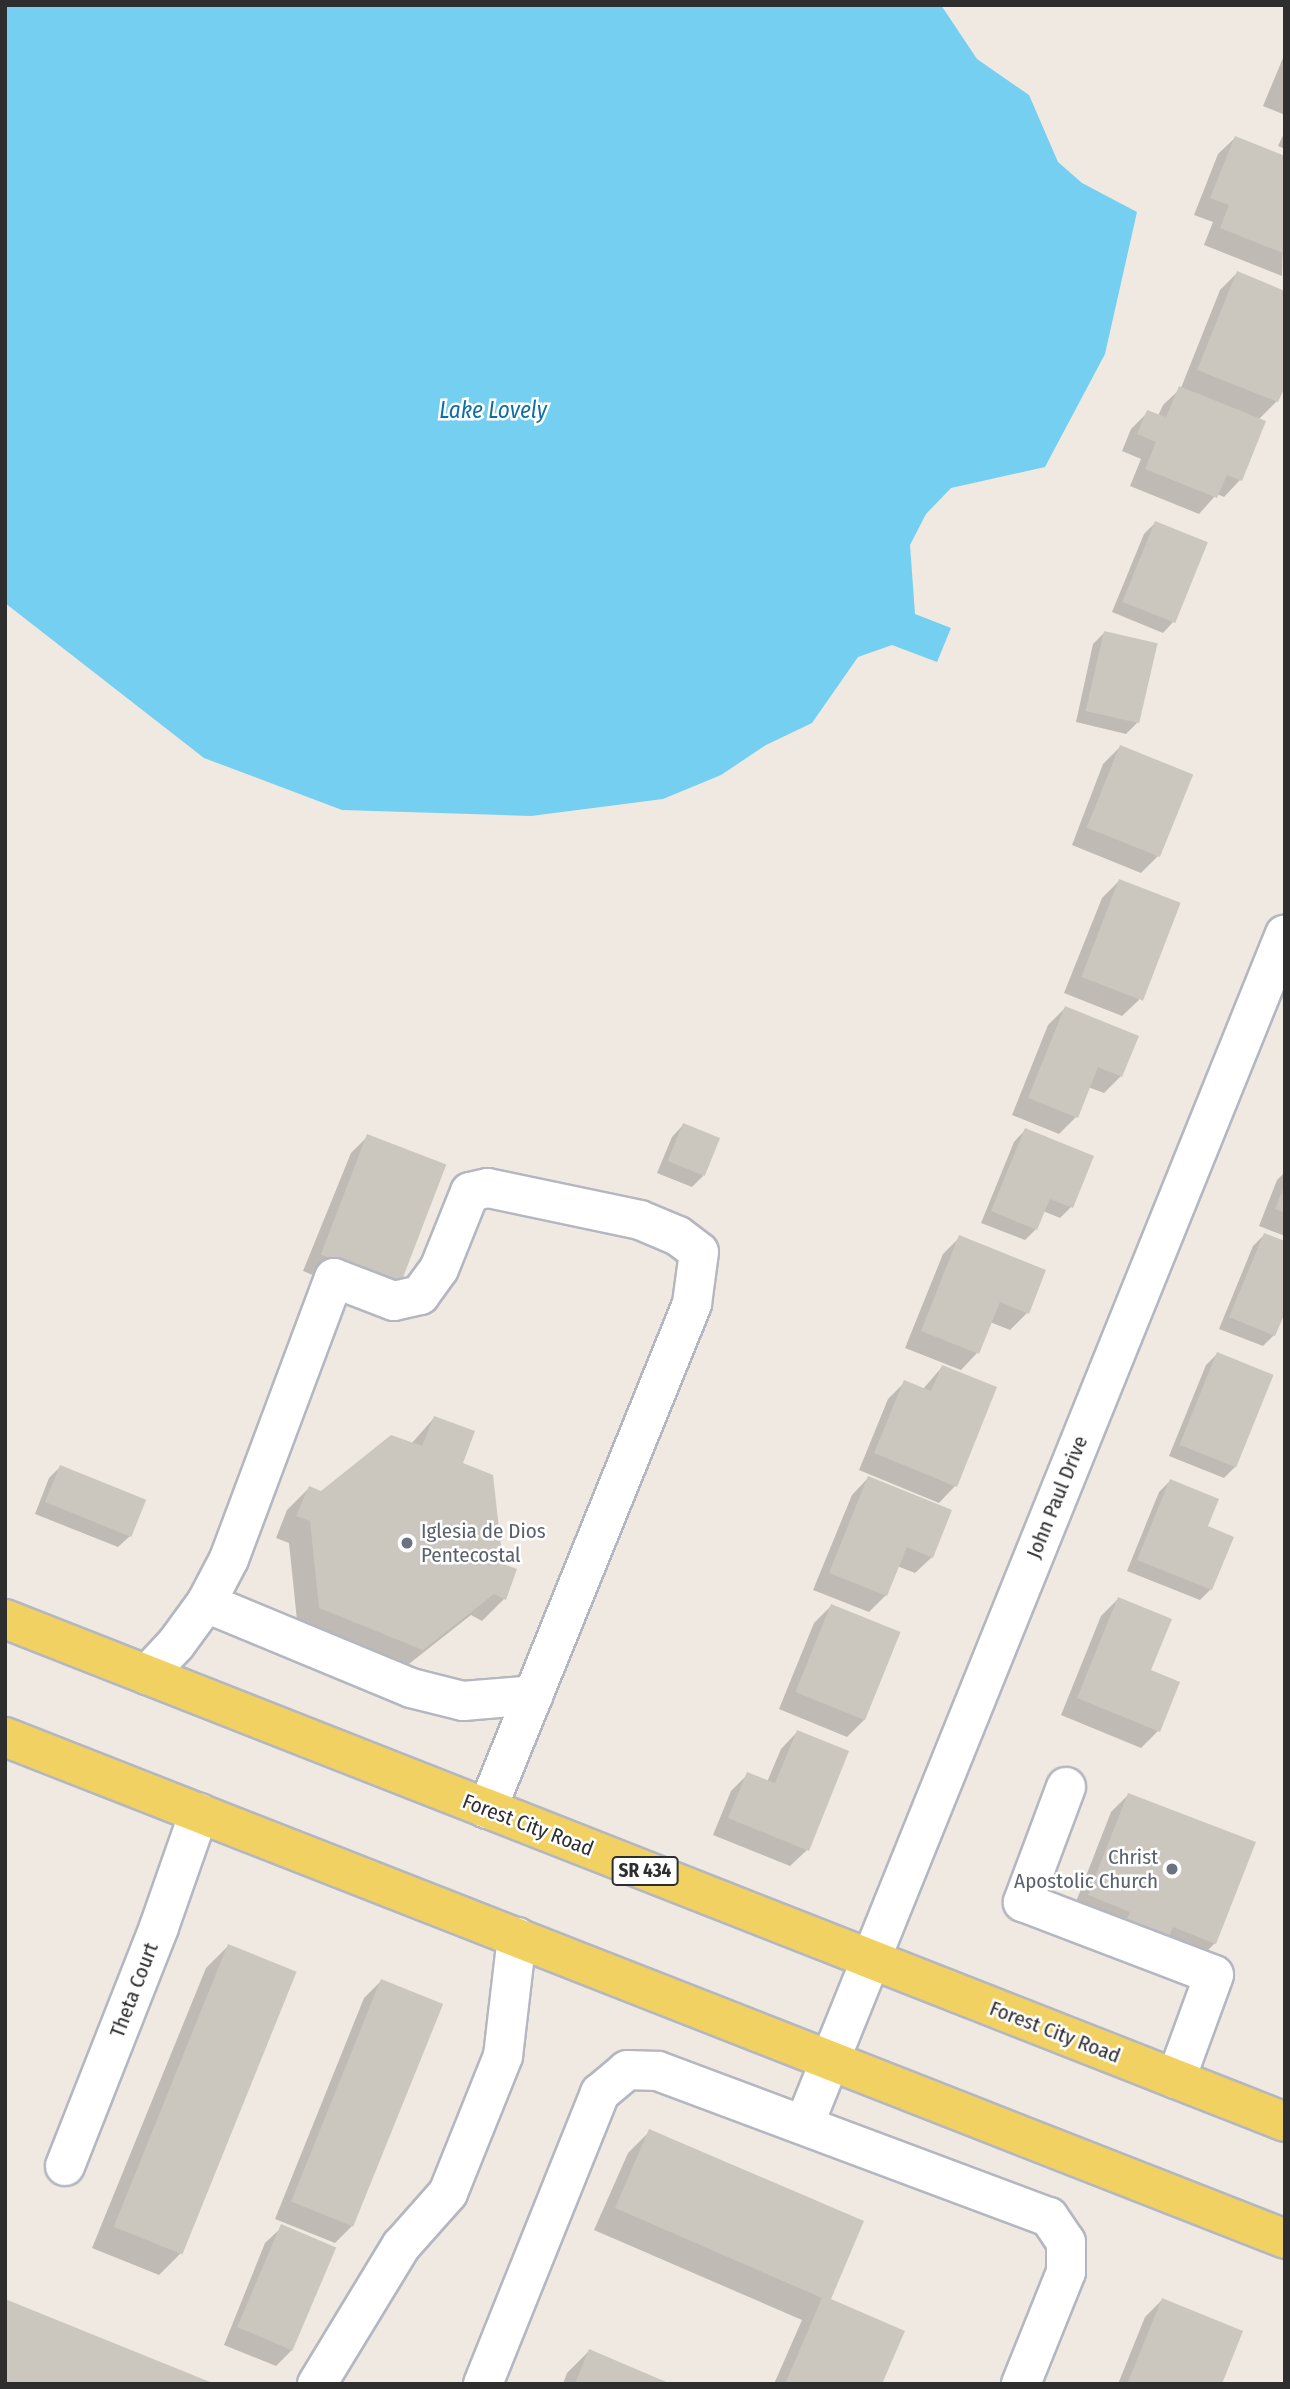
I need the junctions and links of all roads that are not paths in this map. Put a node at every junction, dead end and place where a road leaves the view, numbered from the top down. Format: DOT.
graph roads {
  1 [pos="1285,934"];
  2 [pos="206,1603"];
  3 [pos="5,1619"];
  4 [pos="147,1675"];
  5 [pos="534,1695"];
  6 [pos="5,1737"];
  7 [pos="1066,1787"];
  8 [pos="487,1809"];
  9 [pos="199,1813"];
  10 [pos="517,1937"];
  11 [pos="870,1959"];
  12 [pos="830,2060"];
  13 [pos="1176,2079"];
  14 [pos="1285,2122"];
  15 [pos="804,2125"];
  16 [pos="65,2166"];
  17 [pos="1285,2239"];
  18 [pos="317,2384"];
  19 [pos="483,2384"];
  20 [pos="1021,2384"];
  1 -- 11 [label="street, John Paul Drive"];
  2 -- 4 [label="street"];
  2 -- 5 [label="street"];
  2 -- 5 [label="street"];
  3 -- 4 [label="main road, Forest City Road / SR 434"];
  4 -- 8 [label="main road, Forest City Road / SR 434"];
  5 -- 8 [label="street"];
  6 -- 9 [label="main road"];
  7 -- 13 [label="street"];
  8 -- 11 [label="main road, Forest City Road / SR 434"];
  9 -- 10 [label="main road"];
  9 -- 16 [label="street, Theta Court"];
  10 -- 12 [label="main road"];
  10 -- 18 [label="street"];
  11 -- 12 [label="street, John Paul Drive"];
  11 -- 13 [label="main road, Forest City Road / SR 434"];
  12 -- 15 [label="street, John Paul Drive"];
  12 -- 17 [label="main road"];
  13 -- 14 [label="main road, Forest City Road / SR 434"];
  15 -- 19 [label="street"];
  15 -- 20 [label="street"];
}
